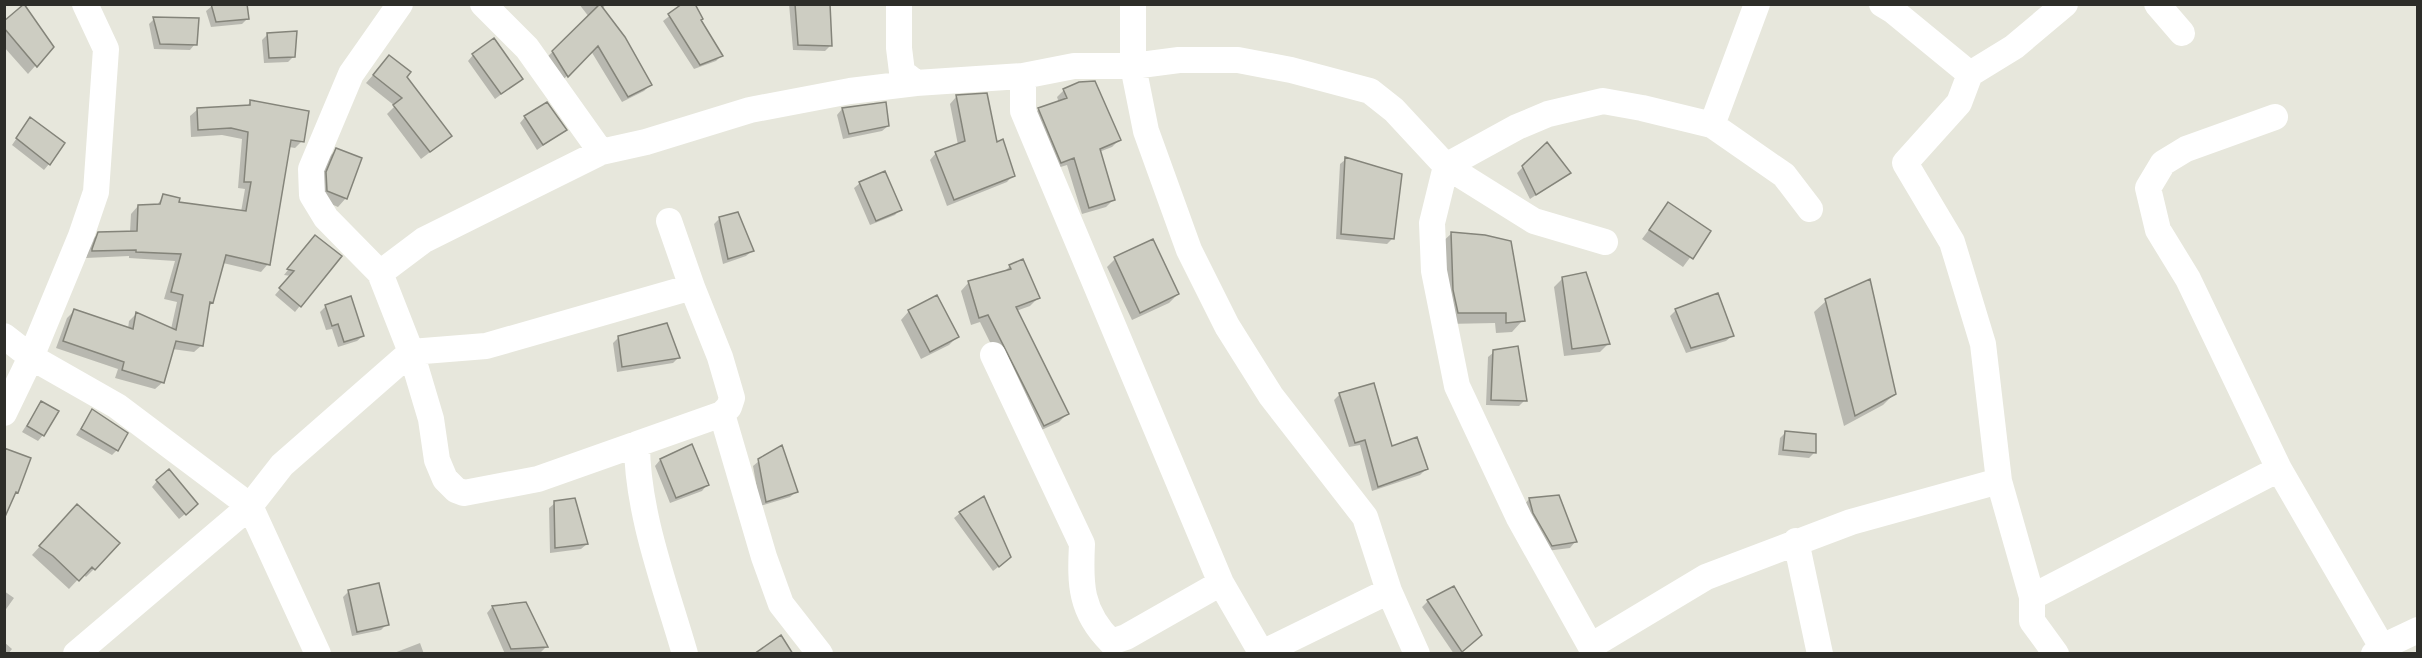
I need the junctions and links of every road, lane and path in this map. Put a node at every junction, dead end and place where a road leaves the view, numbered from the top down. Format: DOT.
graph roads {
  1 [pos="85,4"];
  2 [pos="400,4"];
  3 [pos="483,4"];
  4 [pos="899,4"];
  5 [pos="1133,4"];
  6 [pos="1758,4"];
  7 [pos="1882,4"];
  8 [pos="2065,4"];
  9 [pos="2157,4"];
  10 [pos="2182,33"];
  11 [pos="1132,66"];
  12 [pos="1970,74"];
  13 [pos="1023,76"];
  14 [pos="916,83"];
  15 [pos="2275,117"];
  16 [pos="1712,125"];
  17 [pos="601,152"];
  18 [pos="1446,166"];
  19 [pos="1810,209"];
  20 [pos="669,221"];
  21 [pos="1605,242"];
  22 [pos="380,273"];
  23 [pos="692,287"];
  24 [pos="4,336"];
  25 [pos="411,352"];
  26 [pos="993,355"];
  27 [pos="31,357"];
  28 [pos="4,413"];
  29 [pos="722,414"];
  30 [pos="637,444"];
  31 [pos="2279,469"];
  32 [pos="1999,481"];
  33 [pos="250,506"];
  34 [pos="1796,541"];
  35 [pos="1221,583"];
  36 [pos="1389,591"];
  37 [pos="2032,597"];
  38 [pos="2418,630"];
  39 [pos="1593,650"];
  40 [pos="2378,650"];
  41 [pos="1262,653"];
  42 [pos="76,654"];
  43 [pos="318,654"];
  44 [pos="685,654"];
  45 [pos="820,654"];
  46 [pos="1417,654"];
  47 [pos="1820,654"];
  48 [pos="2056,654"];
  1 -- 27 [label="street"];
  2 -- 22 [label="street"];
  3 -- 17 [label="street"];
  4 -- 14 [label="street"];
  5 -- 11 [label="street"];
  6 -- 16 [label="street"];
  7 -- 12 [label="street"];
  8 -- 12 [label="street"];
  9 -- 10 [label="street"];
  11 -- 13 [label="street"];
  11 -- 18 [label="street"];
  11 -- 36 [label="street"];
  12 -- 32 [label="street"];
  13 -- 14 [label="street"];
  13 -- 35 [label="street"];
  14 -- 17 [label="street"];
  15 -- 31 [label="street"];
  16 -- 18 [label="street"];
  16 -- 19 [label="street"];
  17 -- 22 [label="street"];
  18 -- 21 [label="street"];
  18 -- 39 [label="street"];
  20 -- 23 [label="street"];
  22 -- 25 [label="street"];
  23 -- 25 [label="street"];
  23 -- 29 [label="street"];
  24 -- 27 [label="street"];
  25 -- 30 [label="street"];
  25 -- 33 [label="street"];
  26 -- 35 [label="street"];
  27 -- 28 [label="street"];
  27 -- 33 [label="street"];
  29 -- 30 [label="street"];
  29 -- 45 [label="street"];
  30 -- 44 [label="street"];
  31 -- 37 [label="street"];
  31 -- 40 [label="street"];
  32 -- 34 [label="street"];
  32 -- 37 [label="street"];
  33 -- 42 [label="street"];
  33 -- 43 [label="street"];
  34 -- 39 [label="street"];
  34 -- 47 [label="street"];
  35 -- 41 [label="street"];
  36 -- 41 [label="street"];
  36 -- 46 [label="street"];
  37 -- 48 [label="street"];
  38 -- 40 [label="street"];
}
